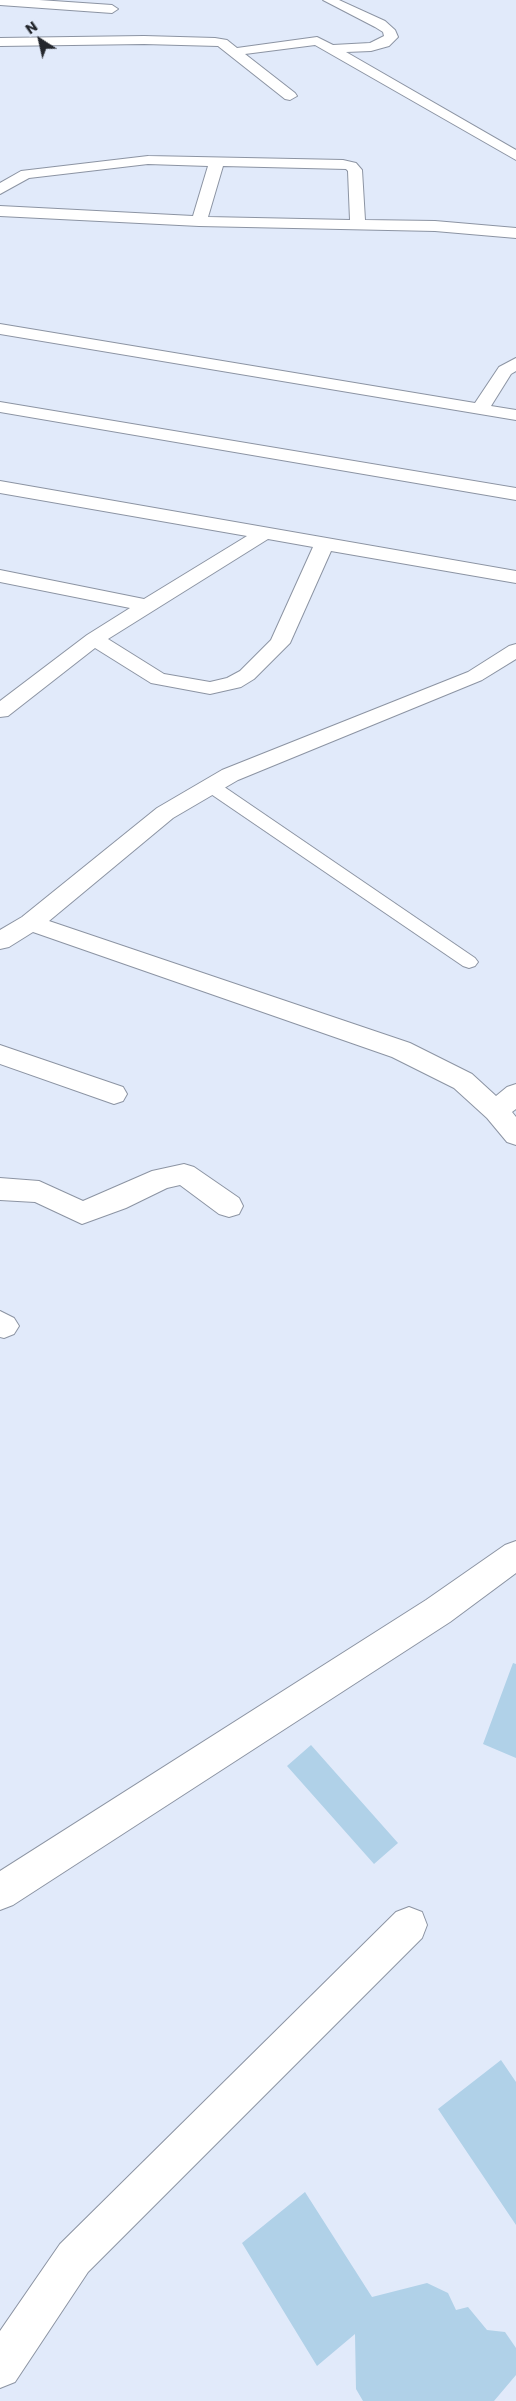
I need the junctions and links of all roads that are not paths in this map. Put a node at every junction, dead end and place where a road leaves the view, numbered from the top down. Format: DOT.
graph roads {
  1 [pos="101,0"];
  2 [pos="329,0"];
  3 [pos="0,1"];
  4 [pos="365,3"];
  5 [pos="346,8"];
  6 [pos="112,9"];
  7 [pos="125,15"];
  8 [pos="136,26"];
  9 [pos="144,40"];
  10 [pos="0,42"];
  11 [pos="329,49"];
  12 [pos="234,52"];
  13 [pos="290,96"];
  14 [pos="167,146"];
  15 [pos="117,149"];
  16 [pos="516,156"];
  17 [pos="32,158"];
  18 [pos="217,161"];
  19 [pos="14,179"];
  20 [pos="0,190"];
  21 [pos="0,211"];
  22 [pos="199,221"];
  23 [pos="358,223"];
  24 [pos="516,233"];
  25 [pos="0,329"];
  26 [pos="516,363"];
  27 [pos="0,407"];
  28 [pos="480,409"];
  29 [pos="516,415"];
  30 [pos="0,487"];
  31 [pos="516,494"];
  32 [pos="265,533"];
  33 [pos="324,543"];
  34 [pos="0,576"];
  35 [pos="516,577"];
  36 [pos="148,606"];
  37 [pos="94,639"];
  38 [pos="516,650"];
  39 [pos="0,682"];
  40 [pos="27,688"];
  41 [pos="0,711"];
  42 [pos="211,786"];
  43 [pos="31,923"];
  44 [pos="0,941"];
  45 [pos="468,962"];
  46 [pos="0,1054"];
  47 [pos="114,1094"];
  48 [pos="516,1094"];
  49 [pos="496,1111"];
  50 [pos="516,1135"];
  51 [pos="0,1189"];
  52 [pos="229,1206"];
  53 [pos="516,1555"];
  54 [pos="0,1892"];
  55 [pos="409,1925"];
  56 [pos="0,2366"];
  1 -- 6 [label="street"];
  2 -- 5 [label="street"];
  3 -- 6 [label="street"];
  4 -- 5 [label="street"];
  5 -- 11 [label="street"];
  6 -- 7 [label="street"];
  8 -- 9 [label="street"];
  9 -- 10 [label="street"];
  9 -- 12 [label="street"];
  11 -- 12 [label="street"];
  11 -- 16 [label="street"];
  12 -- 13 [label="street"];
  14 -- 15 [label="street"];
  17 -- 19 [label="street"];
  18 -- 19 [label="street"];
  18 -- 22 [label="street"];
  18 -- 23 [label="street"];
  19 -- 20 [label="street"];
  21 -- 22 [label="street"];
  22 -- 23 [label="street"];
  23 -- 24 [label="street"];
  25 -- 28 [label="street"];
  26 -- 28 [label="street"];
  27 -- 31 [label="street"];
  28 -- 29 [label="street"];
  30 -- 32 [label="street"];
  32 -- 33 [label="street"];
  32 -- 36 [label="street"];
  33 -- 35 [label="street"];
  33 -- 37 [label="street"];
  34 -- 36 [label="street"];
  36 -- 37 [label="street"];
  37 -- 40 [label="street"];
  38 -- 42 [label="street"];
  39 -- 40 [label="street"];
  40 -- 41 [label="street"];
  42 -- 43 [label="street"];
  42 -- 45 [label="lane"];
  43 -- 44 [label="street"];
  43 -- 49 [label="street"];
  46 -- 47 [label="street"];
  48 -- 49 [label="street"];
  49 -- 50 [label="street"];
  51 -- 52 [label="street"];
  53 -- 54 [label="street"];
  55 -- 56 [label="street"];
}
